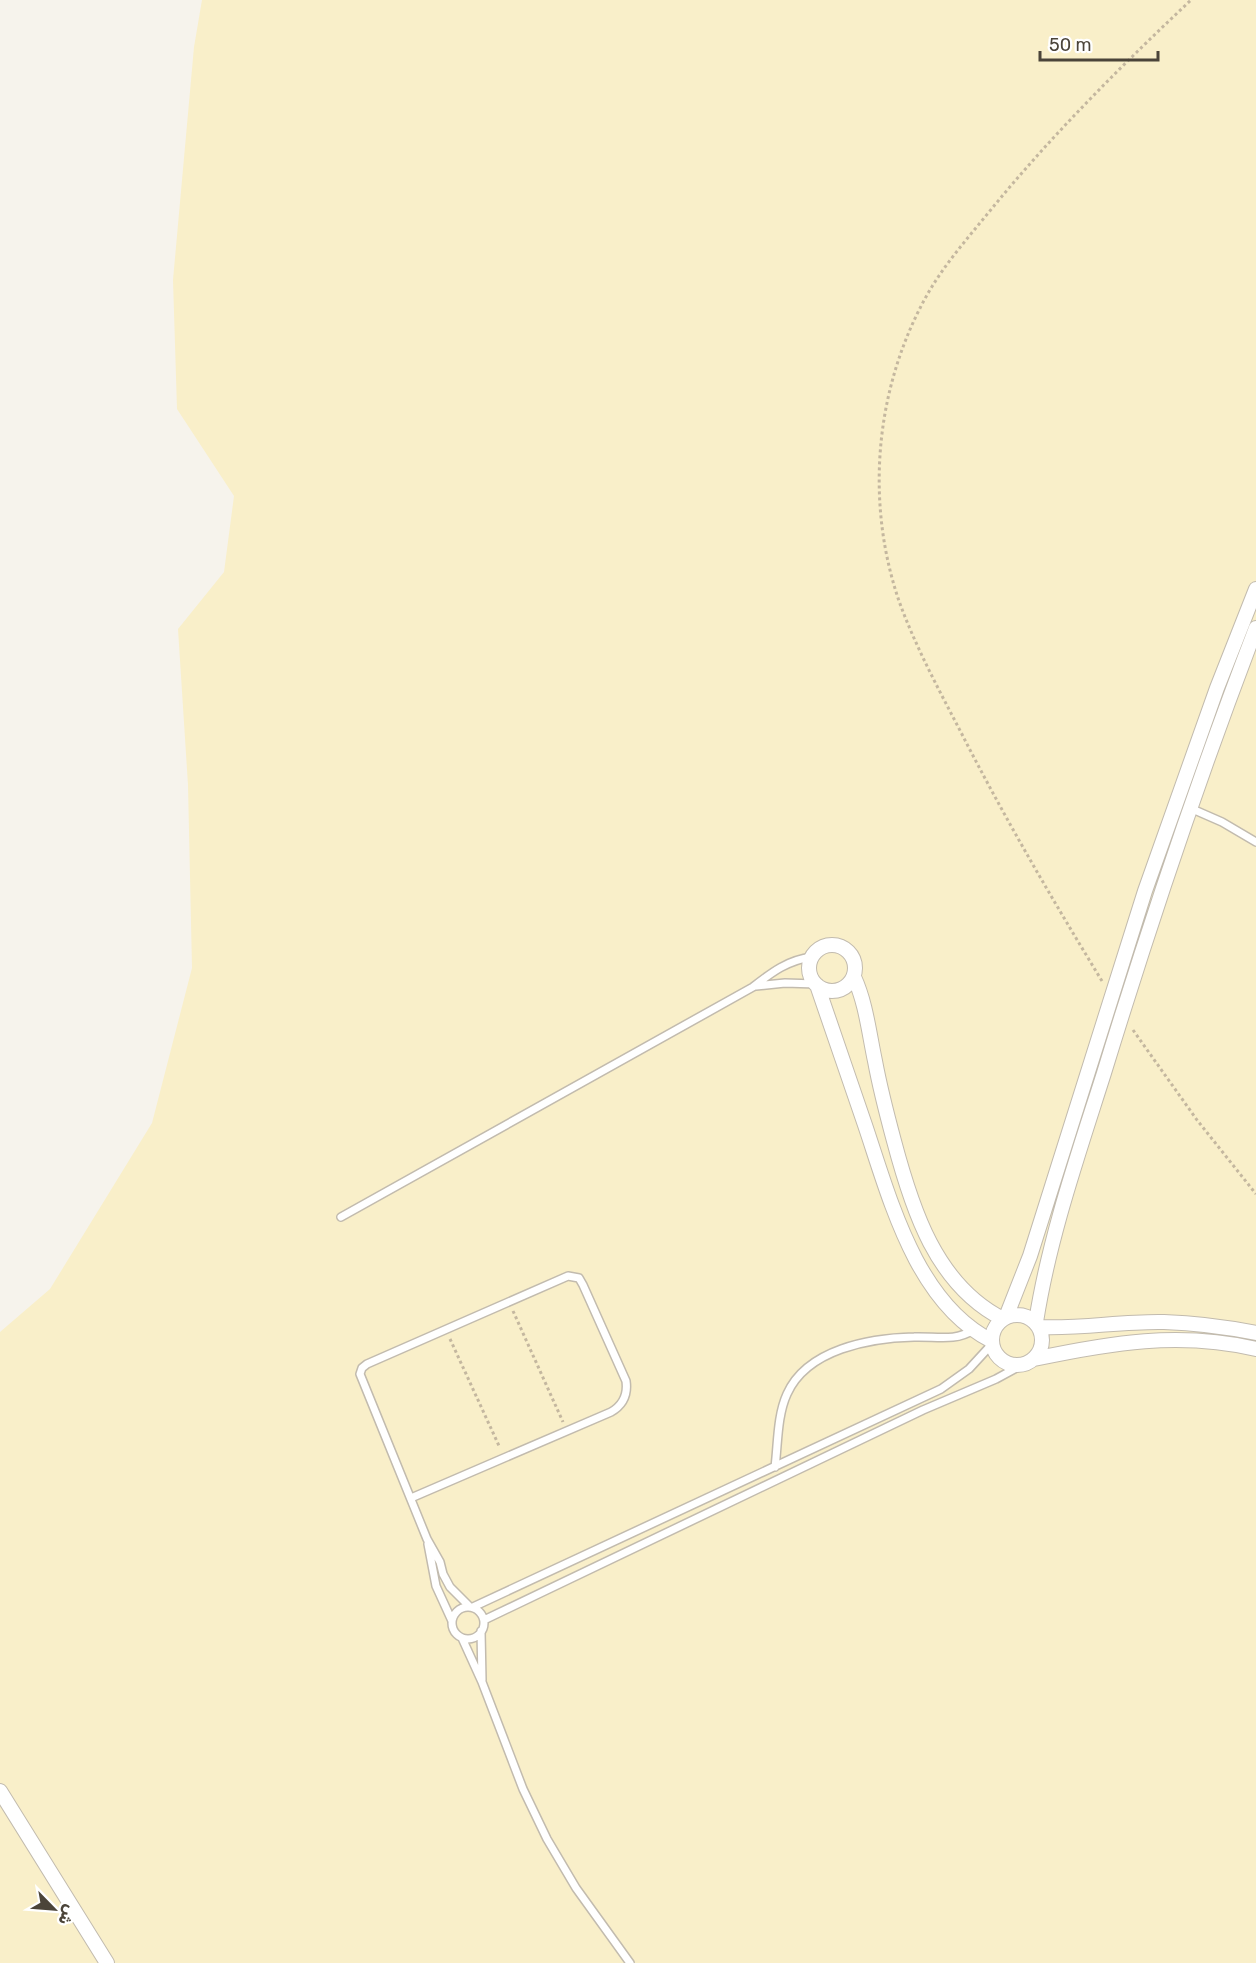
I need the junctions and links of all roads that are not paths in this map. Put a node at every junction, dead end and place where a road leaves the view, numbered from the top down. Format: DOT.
graph roads {
  1 [pos="1256,589"];
  2 [pos="1256,628"];
  3 [pos="1190,808"];
  4 [pos="1256,842"];
  5 [pos="812,957"];
  6 [pos="854,977"];
  7 [pos="817,985"];
  8 [pos="753,987"];
  9 [pos="341,1217"];
  10 [pos="1005,1318"];
  11 [pos="1037,1324"];
  12 [pos="973,1330"];
  13 [pos="1256,1334"];
  14 [pos="992,1342"];
  15 [pos="1256,1349"];
  16 [pos="1035,1359"];
  17 [pos="1020,1365"];
  18 [pos="775,1467"];
  19 [pos="411,1498"];
  20 [pos="427,1539"];
  21 [pos="471,1607"];
  22 [pos="484,1620"];
  23 [pos="452,1621"];
  24 [pos="481,1631"];
  25 [pos="462,1638"];
  26 [pos="482,1682"];
  27 [pos="0,1791"];
  28 [pos="107,1963"];
  29 [pos="630,1963"];
  1 -- 10 [label="street"];
  2 -- 3 [label="street"];
  3 -- 4 [label="lane"];
  3 -- 11 [label="street"];
  5 -- 6 [label="street"];
  5 -- 7 [label="street"];
  5 -- 8 [label="lane"];
  6 -- 7 [label="street"];
  6 -- 10 [label="street"];
  7 -- 8 [label="lane"];
  7 -- 12 [label="street"];
  8 -- 9 [label="lane"];
  10 -- 11 [label="street"];
  10 -- 14 [label="street"];
  11 -- 13 [label="street"];
  11 -- 16 [label="street"];
  12 -- 14 [label="street"];
  12 -- 18 [label="lane"];
  14 -- 17 [label="street"];
  14 -- 18 [label="lane"];
  15 -- 16 [label="street"];
  16 -- 17 [label="street"];
  17 -- 22 [label="lane"];
  18 -- 21 [label="lane"];
  19 -- 19 [label="lane"];
  19 -- 20 [label="lane"];
  20 -- 21 [label="lane"];
  20 -- 23 [label="lane"];
  21 -- 22 [label="lane"];
  21 -- 23 [label="lane"];
  22 -- 24 [label="lane"];
  23 -- 25 [label="lane"];
  24 -- 25 [label="lane"];
  24 -- 26 [label="lane"];
  25 -- 26 [label="lane"];
  26 -- 29 [label="lane"];
  27 -- 28 [label="street"];
}
